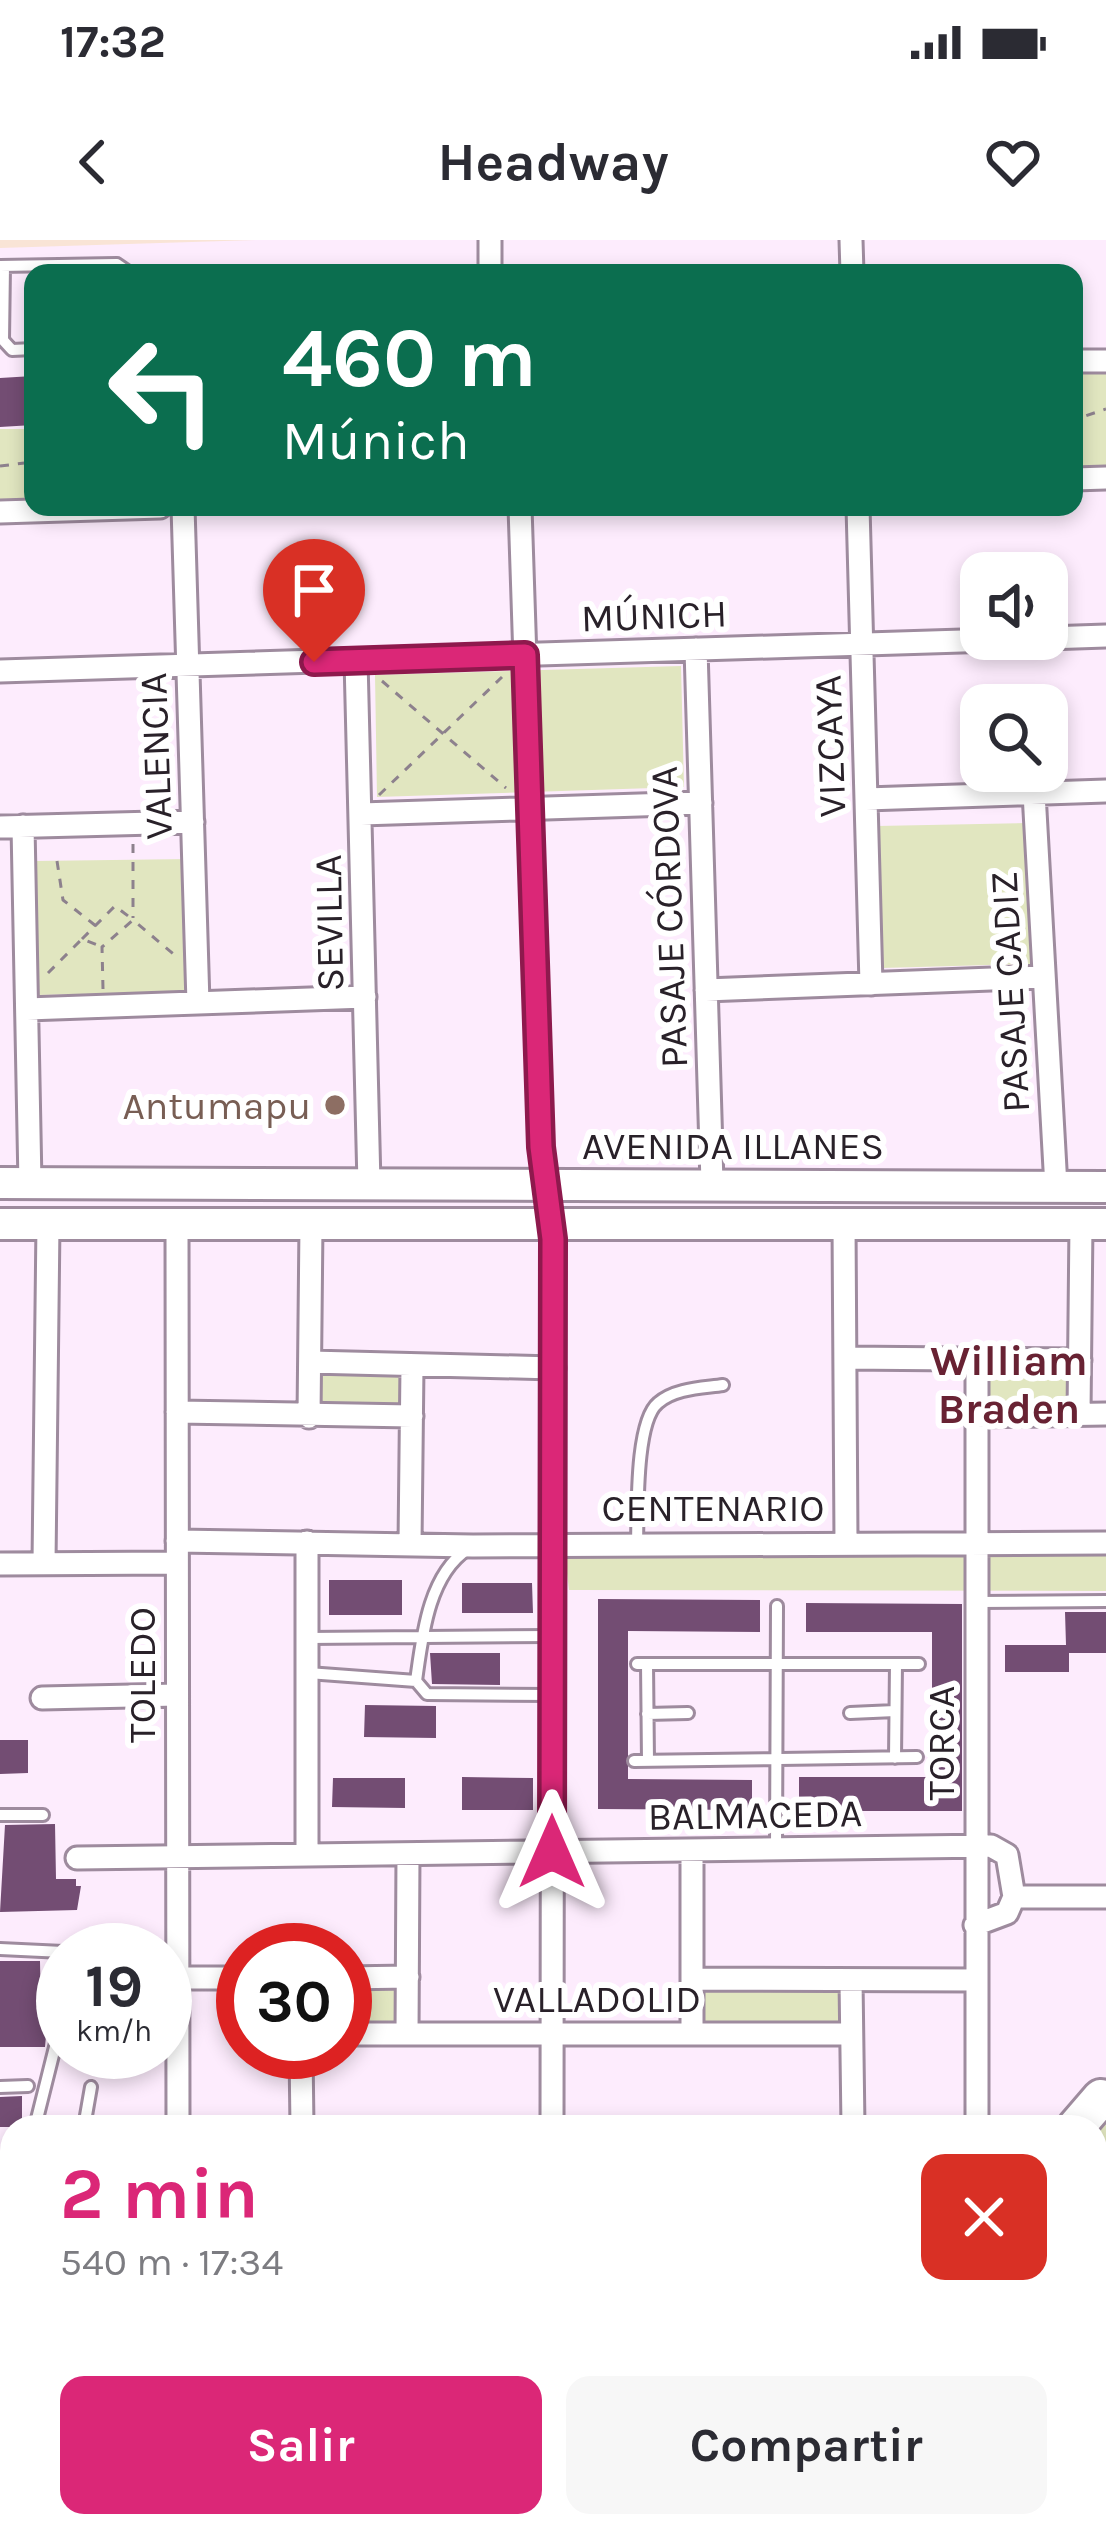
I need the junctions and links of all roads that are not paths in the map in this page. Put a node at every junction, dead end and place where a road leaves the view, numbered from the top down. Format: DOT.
graph roads {
  1 [pos="2,266"];
  2 [pos="24,349"];
  3 [pos="183,516"];
  4 [pos="520,516"];
  5 [pos="859,516"];
  6 [pos="1106,636"];
  7 [pos="1068,637"];
  8 [pos="960,641"];
  9 [pos="862,644"];
  10 [pos="696,650"];
  11 [pos="525,655"];
  12 [pos="356,660"];
  13 [pos="188,664"];
  14 [pos="0,671"];
  15 [pos="1106,791"];
  16 [pos="1034,793"];
  17 [pos="866,799"];
  18 [pos="701,803"];
  19 [pos="530,808"];
  20 [pos="361,814"];
  21 [pos="193,822"];
  22 [pos="0,826"];
  23 [pos="23,826"];
  24 [pos="1044,977"];
  25 [pos="872,984"];
  26 [pos="706,990"];
  27 [pos="365,997"];
  28 [pos="198,1003"];
  29 [pos="27,1010"];
  30 [pos="15,1183"];
  31 [pos="712,1183"];
  32 [pos="369,1184"];
  33 [pos="545,1184"];
  34 [pos="1056,1187"];
  35 [pos="1106,1187"];
  36 [pos="0,1224"];
  37 [pos="48,1224"];
  38 [pos="177,1224"];
  39 [pos="552,1224"];
  40 [pos="844,1224"];
  41 [pos="1094,1224"];
  42 [pos="311,1225"];
  43 [pos="845,1358"];
  44 [pos="977,1359"];
  45 [pos="1080,1360"];
  46 [pos="310,1362"];
  47 [pos="412,1366"];
  48 [pos="554,1368"];
  49 [pos="723,1385"];
  50 [pos="177,1412"];
  51 [pos="1079,1414"];
  52 [pos="1106,1414"];
  53 [pos="977,1416"];
  54 [pos="412,1417"];
  55 [pos="309,1418"];
  56 [pos="307,1542"];
  57 [pos="552,1542"];
  58 [pos="846,1542"];
  59 [pos="976,1543"];
  60 [pos="1106,1543"];
  61 [pos="410,1544"];
  62 [pos="637,1544"];
  63 [pos="473,1546"];
  64 [pos="177,1552"];
  65 [pos="0,1564"];
  66 [pos="44,1564"];
  67 [pos="977,1601"];
  68 [pos="1106,1601"];
  69 [pos="777,1606"];
  70 [pos="422,1635"];
  71 [pos="552,1636"];
  72 [pos="308,1638"];
  73 [pos="896,1664"];
  74 [pos="919,1664"];
  75 [pos="776,1666"];
  76 [pos="308,1673"];
  77 [pos="416,1682"];
  78 [pos="177,1695"];
  79 [pos="552,1695"];
  80 [pos="42,1698"];
  81 [pos="896,1711"];
  82 [pos="688,1713"];
  83 [pos="850,1713"];
  84 [pos="647,1714"];
  85 [pos="917,1757"];
  86 [pos="895,1758"];
  87 [pos="634,1761"];
  88 [pos="648,1761"];
  89 [pos="776,1761"];
  90 [pos="0,1814"];
  91 [pos="44,1815"];
  92 [pos="975,1847"];
  93 [pos="776,1849"];
  94 [pos="692,1850"];
  95 [pos="552,1852"];
  96 [pos="408,1854"];
  97 [pos="307,1855"];
  98 [pos="177,1857"];
  99 [pos="77,1858"];
  100 [pos="1014,1897"];
  101 [pos="1106,1897"];
  102 [pos="177,1923"];
  103 [pos="975,1925"];
  104 [pos="0,1949"];
  105 [pos="36,1951"];
  106 [pos="408,1977"];
  107 [pos="372,1978"];
  108 [pos="692,1979"];
  109 [pos="851,1980"];
  110 [pos="975,1981"];
  111 [pos="372,2034"];
  112 [pos="407,2034"];
  113 [pos="552,2034"];
  114 [pos="692,2034"];
  115 [pos="850,2034"];
  116 [pos="47,2079"];
  117 [pos="178,2079"];
  118 [pos="301,2079"];
  119 [pos="28,2086"];
  120 [pos="0,2087"];
  121 [pos="91,2087"];
  122 [pos="1104,2095"];
  123 [pos="38,2115"];
  124 [pos="86,2115"];
  125 [pos="178,2115"];
  126 [pos="302,2115"];
  127 [pos="551,2115"];
  128 [pos="853,2115"];
  129 [pos="977,2115"];
  130 [pos="1076,2115"];
  1 -- 2 [label="lane"];
  3 -- 13 [label="street, VALENCIA"];
  4 -- 11 [label="street"];
  5 -- 9 [label="street, VIZCAYA"];
  6 -- 7 [label="street"];
  8 -- 9 [label="street, MÚNICH"];
  9 -- 10 [label="street, MÚNICH"];
  9 -- 17 [label="street, VIZCAYA"];
  10 -- 11 [label="street, MÚNICH"];
  10 -- 18 [label="street, PASAJE CÓRDOVA"];
  11 -- 12 [label="street, MÚNICH"];
  11 -- 19 [label="street"];
  12 -- 13 [label="street, MÚNICH"];
  12 -- 20 [label="street, SEVILLA"];
  13 -- 14 [label="street, MÚNICH"];
  13 -- 21 [label="street, VALENCIA"];
  15 -- 16 [label="street"];
  16 -- 17 [label="street"];
  16 -- 24 [label="street, PASAJE CADIZ"];
  17 -- 25 [label="street, VIZCAYA"];
  18 -- 19 [label="street"];
  18 -- 26 [label="street, PASAJE CÓRDOVA"];
  19 -- 20 [label="street"];
  19 -- 33 [label="street"];
  20 -- 27 [label="street, SEVILLA"];
  21 -- 23 [label="street"];
  21 -- 28 [label="street, VALENCIA"];
  22 -- 23 [label="street"];
  23 -- 29 [label="street"];
  24 -- 25 [label="street"];
  24 -- 34 [label="street, PASAJE CADIZ"];
  25 -- 26 [label="street"];
  26 -- 31 [label="street, PASAJE CÓRDOVA"];
  27 -- 28 [label="street"];
  27 -- 32 [label="street, SEVILLA"];
  28 -- 29 [label="street"];
  29 -- 30 [label="street"];
  30 -- 32 [label="main road, AVENIDA ILLANES"];
  31 -- 33 [label="main road, AVENIDA ILLANES"];
  31 -- 34 [label="main road, AVENIDA ILLANES"];
  32 -- 33 [label="main road, AVENIDA ILLANES"];
  33 -- 39 [label="street"];
  34 -- 35 [label="main road, AVENIDA ILLANES"];
  36 -- 37 [label="main road, AVENIDA ILLANES"];
  37 -- 38 [label="main road, AVENIDA ILLANES"];
  37 -- 66 [label="street"];
  38 -- 42 [label="main road, AVENIDA ILLANES"];
  38 -- 50 [label="street, TOLEDO"];
  39 -- 40 [label="main road, AVENIDA ILLANES"];
  39 -- 42 [label="main road, AVENIDA ILLANES"];
  39 -- 48 [label="street"];
  40 -- 41 [label="main road, AVENIDA ILLANES"];
  40 -- 43 [label="street"];
  41 -- 45 [label="street"];
  42 -- 46 [label="street"];
  43 -- 44 [label="street"];
  43 -- 58 [label="street"];
  44 -- 45 [label="street"];
  44 -- 53 [label="street, TORCA"];
  45 -- 51 [label="street"];
  46 -- 47 [label="street"];
  46 -- 55 [label="street"];
  47 -- 48 [label="street"];
  47 -- 54 [label="street"];
  48 -- 57 [label="street"];
  49 -- 62 [label="lane"];
  50 -- 55 [label="street"];
  50 -- 64 [label="street, TOLEDO"];
  51 -- 52 [label="street"];
  51 -- 53 [label="street"];
  53 -- 59 [label="street, TORCA"];
  54 -- 55 [label="street"];
  54 -- 61 [label="street"];
  56 -- 61 [label="street, CENTENARIO"];
  56 -- 64 [label="street, CENTENARIO"];
  56 -- 72 [label="street"];
  57 -- 62 [label="street, CENTENARIO"];
  57 -- 63 [label="street, CENTENARIO"];
  57 -- 71 [label="street"];
  58 -- 59 [label="street, CENTENARIO"];
  58 -- 62 [label="street, CENTENARIO"];
  59 -- 60 [label="street, CENTENARIO"];
  59 -- 67 [label="street, TORCA"];
  61 -- 63 [label="street, CENTENARIO"];
  63 -- 70 [label="lane"];
  64 -- 66 [label="street, CENTENARIO"];
  64 -- 78 [label="street, TOLEDO"];
  65 -- 66 [label="street, CENTENARIO"];
  67 -- 68 [label="lane"];
  67 -- 92 [label="street, TORCA"];
  69 -- 75 [label="lane"];
  70 -- 71 [label="lane"];
  70 -- 72 [label="lane"];
  70 -- 77 [label="lane"];
  71 -- 79 [label="street"];
  72 -- 76 [label="street"];
  73 -- 74 [label="lane"];
  73 -- 75 [label="lane"];
  73 -- 81 [label="lane"];
  75 -- 84 [label="lane"];
  75 -- 89 [label="lane"];
  76 -- 77 [label="lane"];
  76 -- 97 [label="street"];
  77 -- 79 [label="lane"];
  78 -- 80 [label="street"];
  78 -- 98 [label="street, TOLEDO"];
  79 -- 95 [label="street"];
  81 -- 83 [label="lane"];
  81 -- 86 [label="lane"];
  82 -- 84 [label="lane"];
  84 -- 88 [label="lane"];
  85 -- 86 [label="lane"];
  86 -- 89 [label="lane"];
  87 -- 88 [label="lane"];
  88 -- 89 [label="lane"];
  89 -- 93 [label="lane"];
  90 -- 91 [label="lane"];
  92 -- 93 [label="street, BALMACEDA"];
  92 -- 100 [label="street"];
  92 -- 103 [label="street, TORCA"];
  93 -- 94 [label="street, BALMACEDA"];
  94 -- 95 [label="street, BALMACEDA"];
  94 -- 108 [label="street"];
  95 -- 96 [label="street, BALMACEDA"];
  95 -- 113 [label="street"];
  96 -- 97 [label="street, BALMACEDA"];
  96 -- 106 [label="street"];
  97 -- 98 [label="street, BALMACEDA"];
  98 -- 99 [label="street, BALMACEDA"];
  98 -- 102 [label="street, TOLEDO"];
  100 -- 101 [label="street"];
  100 -- 103 [label="street"];
  103 -- 110 [label="street, TORCA"];
  104 -- 105 [label="lane"];
  106 -- 107 [label="street"];
  106 -- 112 [label="street"];
  108 -- 109 [label="street, VALLADOLID"];
  108 -- 114 [label="street"];
  109 -- 110 [label="street, VALLADOLID"];
  109 -- 115 [label="street"];
  110 -- 129 [label="street, TORCA"];
  111 -- 112 [label="street, VALLADOLID"];
  112 -- 113 [label="street, VALLADOLID"];
  113 -- 114 [label="street, VALLADOLID"];
  113 -- 127 [label="street"];
  114 -- 115 [label="street, VALLADOLID"];
  115 -- 128 [label="street"];
  116 -- 123 [label="lane"];
  117 -- 125 [label="street, TOLEDO"];
  118 -- 126 [label="street"];
  119 -- 120 [label="lane"];
  121 -- 124 [label="lane"];
  122 -- 130 [label="main road"];
}
